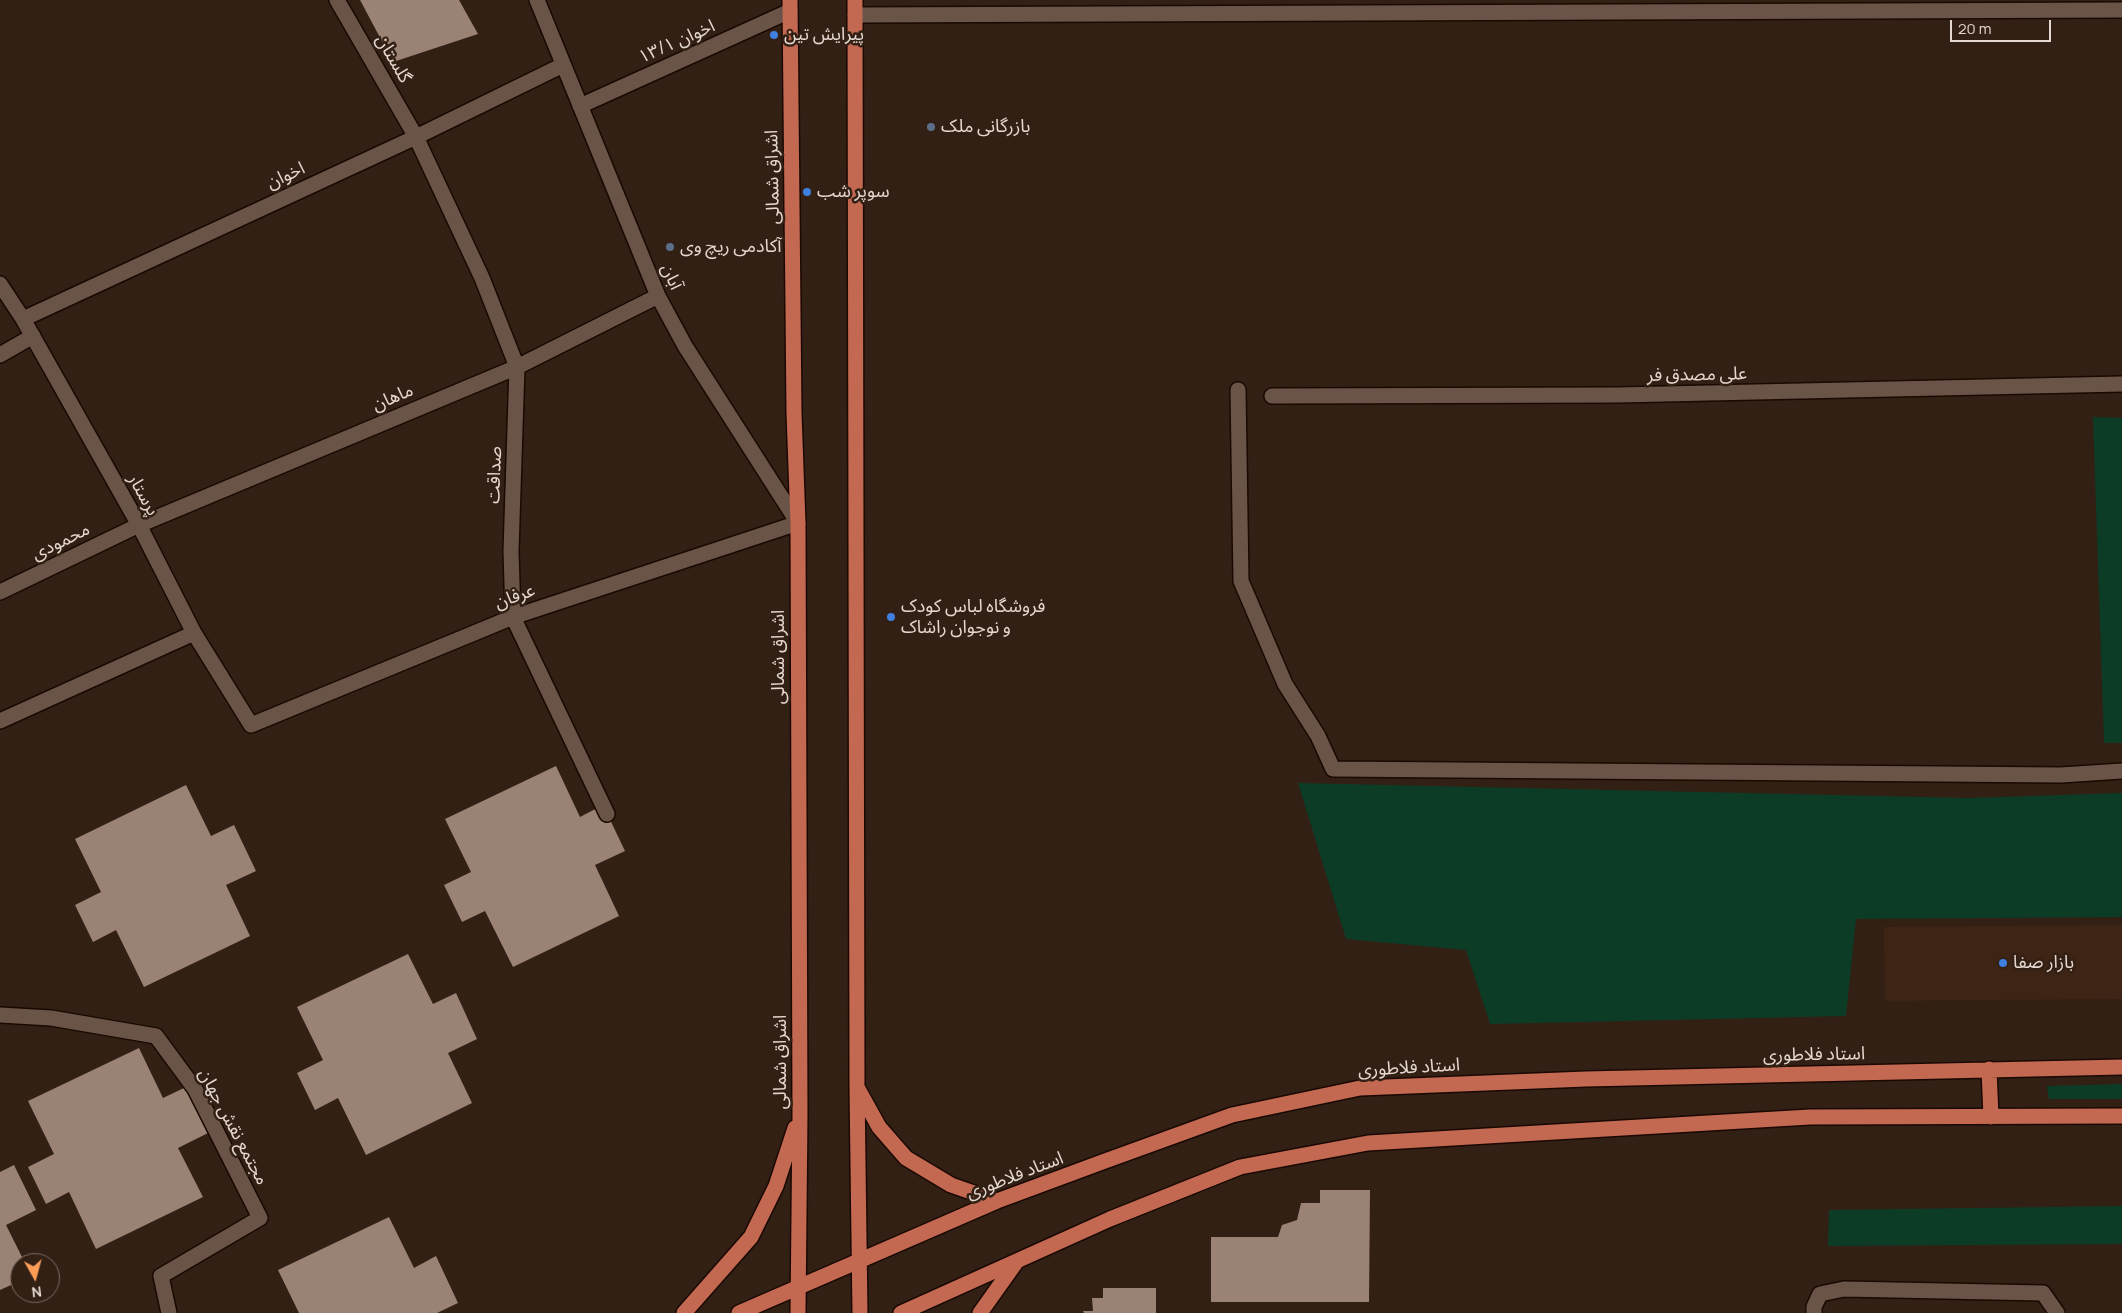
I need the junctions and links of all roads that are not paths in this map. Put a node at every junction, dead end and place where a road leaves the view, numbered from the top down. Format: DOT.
graph roads {
  1 [pos="337,0"];
  2 [pos="537,0"];
  3 [pos="790,6"];
  4 [pos="855,7"];
  5 [pos="2122,10"];
  6 [pos="563,65"];
  7 [pos="580,106"];
  8 [pos="416,137"];
  9 [pos="0,284"];
  10 [pos="658,296"];
  11 [pos="24,319"];
  12 [pos="33,336"];
  13 [pos="0,354"];
  14 [pos="517,367"];
  15 [pos="2122,384"];
  16 [pos="1238,390"];
  17 [pos="1272,396"];
  18 [pos="798,523"];
  19 [pos="139,525"];
  20 [pos="0,592"];
  21 [pos="513,616"];
  22 [pos="194,633"];
  23 [pos="0,721"];
  24 [pos="251,725"];
  25 [pos="2122,771"];
  26 [pos="607,814"];
  27 [pos="0,1015"];
  28 [pos="2122,1067"];
  29 [pos="1989,1069"];
  30 [pos="857,1088"];
  31 [pos="800,1115"];
  32 [pos="2122,1116"];
  33 [pos="1990,1117"];
  34 [pos="997,1201"];
  35 [pos="1018,1260"];
  36 [pos="860,1261"];
  37 [pos="798,1286"];
  38 [pos="169,1313"];
  39 [pos="684,1313"];
  40 [pos="739,1313"];
  41 [pos="798,1313"];
  42 [pos="860,1313"];
  43 [pos="901,1313"];
  44 [pos="980,1313"];
  45 [pos="1814,1313"];
  46 [pos="2057,1313"];
  1 -- 8 [label="street, گلستان"];
  2 -- 6 [label="street, آبان"];
  3 -- 7 [label="street, اخوان ۱۳/۱"];
  3 -- 18 [label="main road, اشراق شمالی"];
  4 -- 5 [label="street"];
  4 -- 30 [label="main road"];
  6 -- 7 [label="street, آبان"];
  6 -- 8 [label="street, اخوان"];
  7 -- 10 [label="street, آبان"];
  8 -- 11 [label="street, اخوان"];
  8 -- 14 [label="street, صداقت"];
  9 -- 11 [label="street, پرستار"];
  10 -- 14 [label="street, ماهان"];
  10 -- 18 [label="street, آبان"];
  11 -- 12 [label="street, پرستار"];
  12 -- 13 [label="street"];
  12 -- 19 [label="street, پرستار"];
  14 -- 19 [label="street, ماهان"];
  14 -- 21 [label="street, صداقت"];
  15 -- 17 [label="street, علی مصدق فر"];
  16 -- 25 [label="street"];
  18 -- 21 [label="street, عرفان"];
  18 -- 31 [label="main road, اشراق شمالی"];
  19 -- 20 [label="street, محمودی"];
  19 -- 22 [label="street, پرستار"];
  21 -- 24 [label="street, عرفان"];
  21 -- 26 [label="street, صداقت"];
  22 -- 23 [label="street"];
  22 -- 24 [label="street, پرستار"];
  27 -- 38 [label="street, مجتمع نقش جهان"];
  28 -- 29 [label="main road, استاد فلاطوری"];
  29 -- 33 [label="main road"];
  29 -- 34 [label="main road, استاد فلاطوری"];
  30 -- 34 [label="main road"];
  30 -- 36 [label="main road"];
  31 -- 37 [label="main road, اشراق شمالی"];
  31 -- 39 [label="main road"];
  32 -- 33 [label="main road"];
  33 -- 35 [label="main road"];
  34 -- 36 [label="main road, استاد فلاطوری"];
  35 -- 43 [label="main road"];
  35 -- 44 [label="main road"];
  36 -- 37 [label="main road, استاد فلاطوری"];
  36 -- 42 [label="main road"];
  37 -- 40 [label="main road, استاد فلاطوری"];
  37 -- 41 [label="main road, اشراق شمالی"];
  45 -- 46 [label="street"];
}
